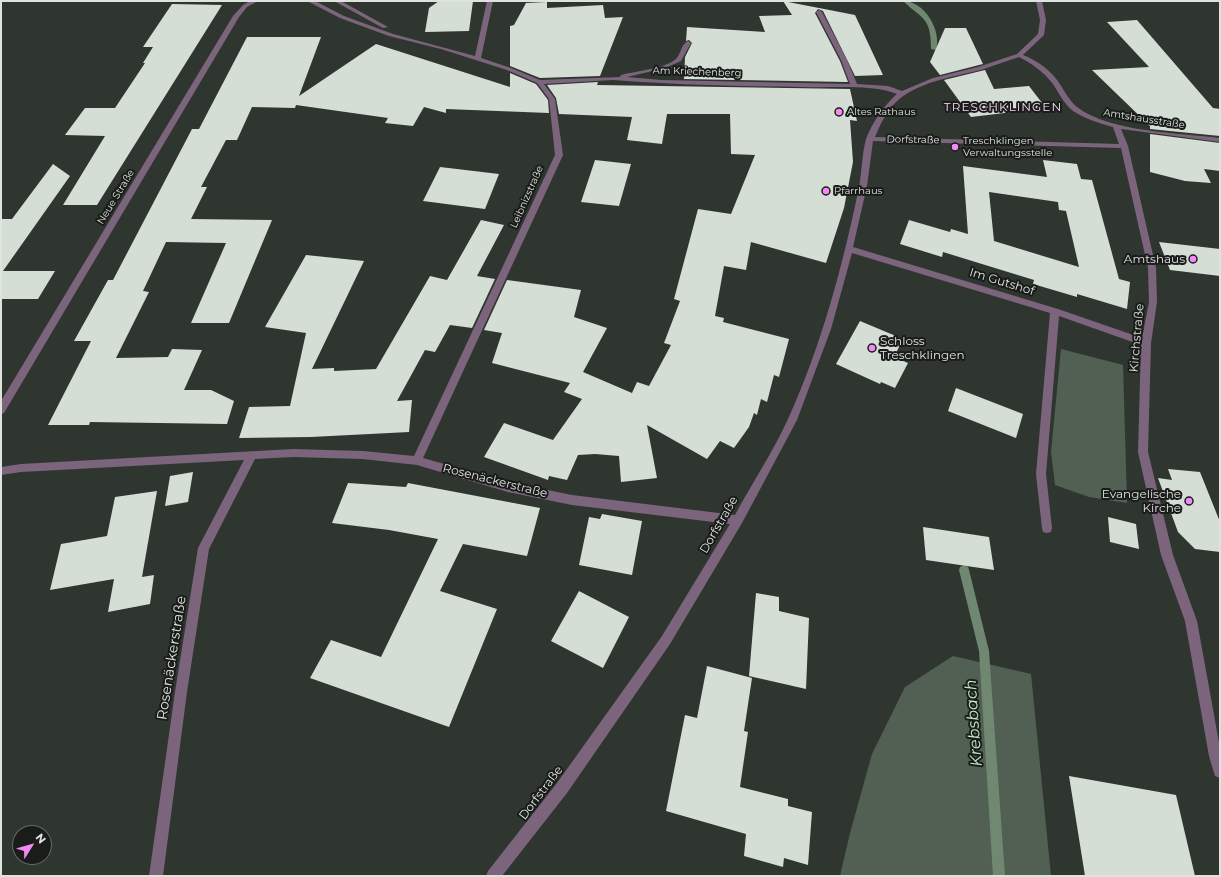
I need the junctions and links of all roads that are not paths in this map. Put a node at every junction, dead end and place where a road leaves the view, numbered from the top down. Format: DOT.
graph roads {
  1 [pos="255,1"];
  2 [pos="310,1"];
  3 [pos="337,1"];
  4 [pos="490,1"];
  5 [pos="1039,1"];
  6 [pos="819,12"];
  7 [pos="391,35"];
  8 [pos="688,43"];
  9 [pos="1019,55"];
  10 [pos="478,58"];
  11 [pos="613,78"];
  12 [pos="539,82"];
  13 [pos="854,86"];
  14 [pos="902,94"];
  15 [pos="1116,126"];
  16 [pos="870,139"];
  17 [pos="1220,140"];
  18 [pos="1124,146"];
  19 [pos="849,249"];
  20 [pos="1055,311"];
  21 [pos="1146,343"];
  22 [pos="1,410"];
  23 [pos="252,455"];
  24 [pos="417,461"];
  25 [pos="1,471"];
  26 [pos="738,520"];
  27 [pos="1047,528"];
  28 [pos="1220,771"];
  29 [pos="156,876"];
  30 [pos="493,876"];
  1 -- 22 [label="street, Neue Straße"];
  2 -- 7 [label="street, Leibnizstraße"];
  3 -- 7 [label="street, Leibnizstraße"];
  4 -- 10 [label="street"];
  5 -- 9 [label="street, Dorfstraße"];
  6 -- 13 [label="street"];
  7 -- 10 [label="street, Leibnizstraße"];
  8 -- 11 [label="street"];
  9 -- 14 [label="street, Dorfstraße"];
  9 -- 15 [label="street, Amtshausstraße"];
  10 -- 12 [label="street, Leibnizstraße"];
  11 -- 12 [label="street, Am Kriechenberg"];
  11 -- 13 [label="street, Am Kriechenberg"];
  12 -- 24 [label="street, Leibnizstraße"];
  13 -- 14 [label="street, Am Kriechenberg"];
  14 -- 16 [label="street, Dorfstraße"];
  15 -- 17 [label="street, Amtshausstraße"];
  15 -- 18 [label="street, Kirchstraße"];
  16 -- 18 [label="street, Dorfstraße"];
  16 -- 19 [label="street, Dorfstraße"];
  18 -- 21 [label="street, Kirchstraße"];
  19 -- 20 [label="street, Im Gutshof"];
  19 -- 26 [label="street, Dorfstraße"];
  20 -- 21 [label="street, Im Gutshof"];
  20 -- 27 [label="street"];
  21 -- 28 [label="street, Kirchstraße"];
  23 -- 24 [label="street, Rosenäckerstraße"];
  23 -- 25 [label="street, Rosenäckerstraße"];
  23 -- 29 [label="street, Rosenäckerstraße"];
  24 -- 26 [label="street, Rosenäckerstraße"];
  26 -- 30 [label="street, Dorfstraße"];
}
